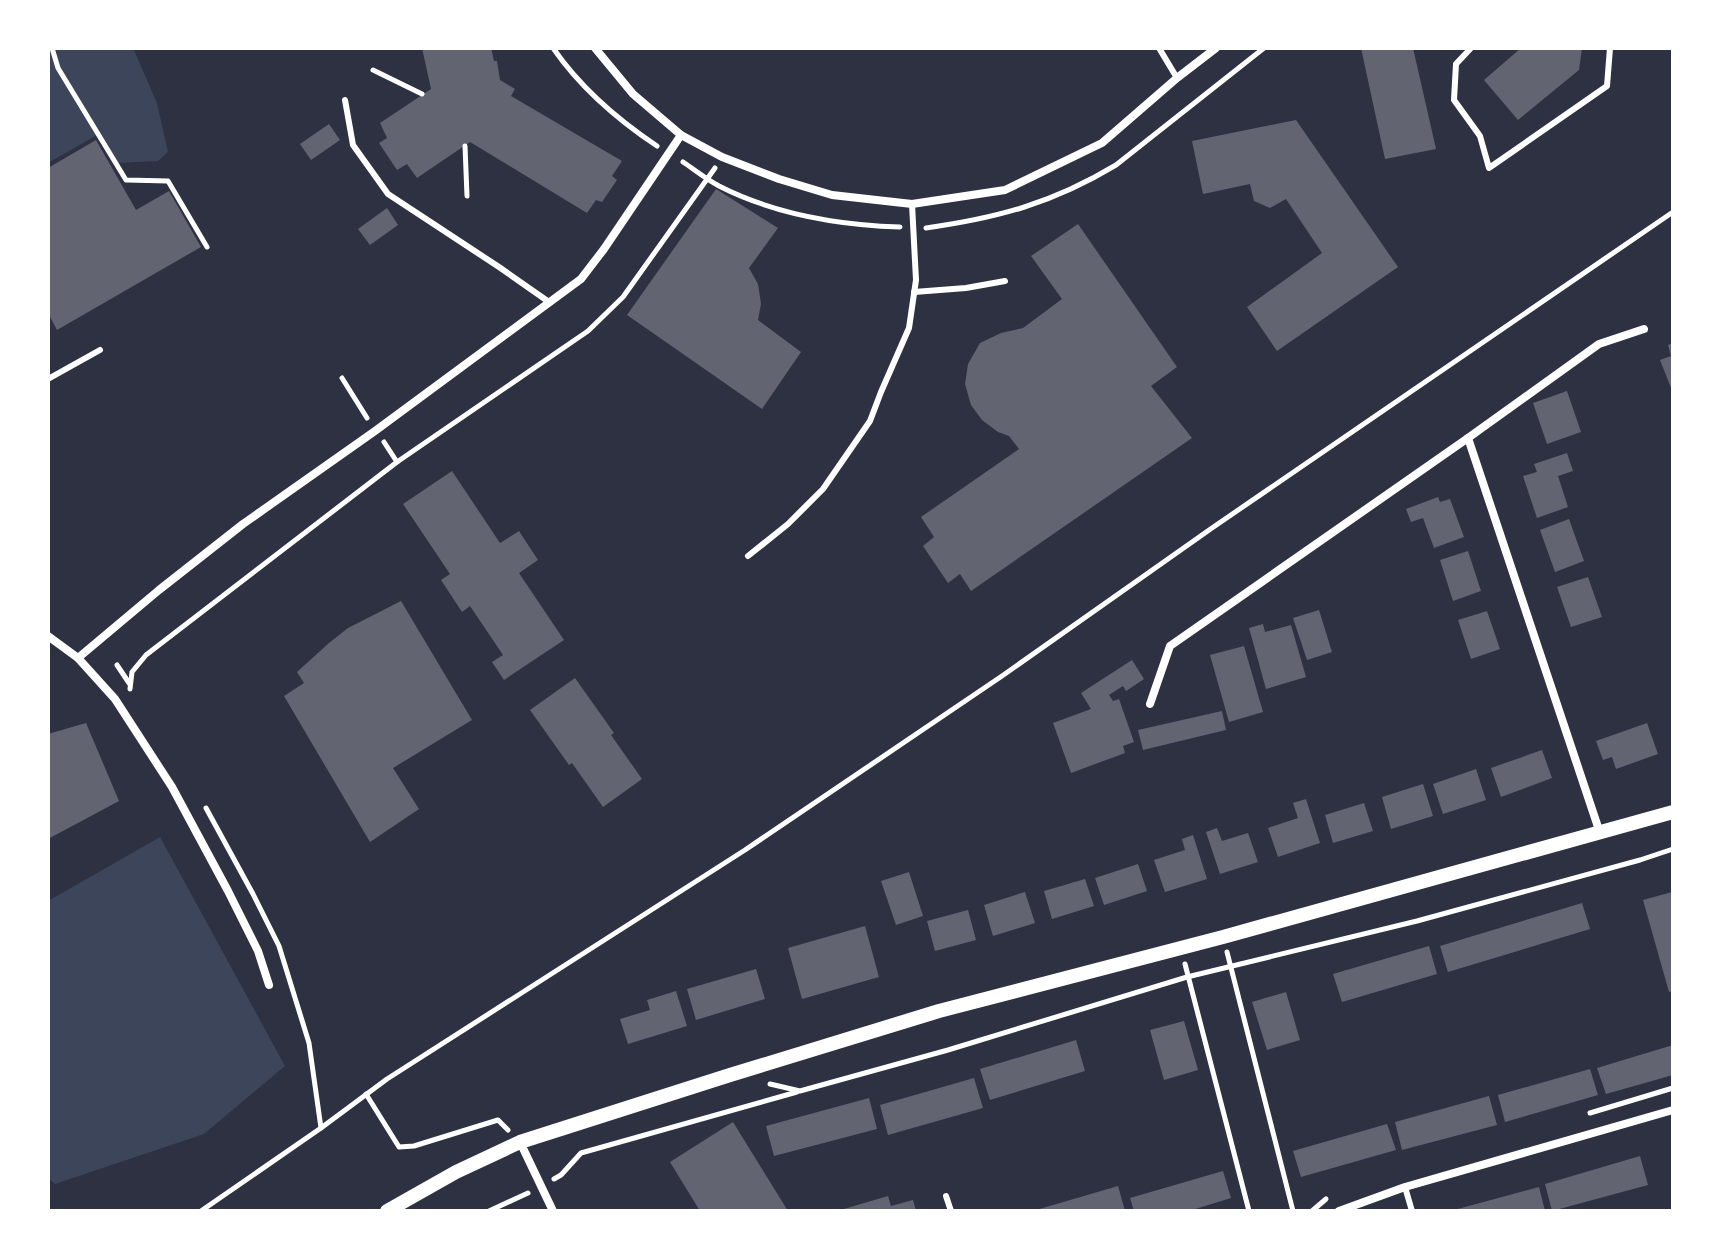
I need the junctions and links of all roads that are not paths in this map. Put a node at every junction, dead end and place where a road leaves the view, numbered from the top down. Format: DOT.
graph roads {
  1 [pos="595,48"];
  2 [pos="1159,48"];
  3 [pos="1216,48"];
  4 [pos="1471,48"];
  5 [pos="1610,48"];
  6 [pos="1177,78"];
  7 [pos="345,100"];
  8 [pos="681,135"];
  9 [pos="912,204"];
  10 [pos="1005,281"];
  11 [pos="914,292"];
  12 [pos="549,302"];
  13 [pos="1644,329"];
  14 [pos="100,350"];
  15 [pos="48,379"];
  16 [pos="1468,438"];
  17 [pos="748,556"];
  18 [pos="48,636"];
  19 [pos="78,658"];
  20 [pos="1150,704"];
  21 [pos="1673,812"];
  22 [pos="1600,833"];
  23 [pos="269,985"];
  24 [pos="1673,1110"];
  25 [pos="520,1142"];
  26 [pos="1405,1187"];
  27 [pos="946,1196"];
  28 [pos="387,1211"];
  29 [pos="553,1211"];
  30 [pos="951,1211"];
  31 [pos="1339,1211"];
  32 [pos="1412,1211"];
  1 -- 8 [label="street"];
  2 -- 6 [label="lane"];
  3 -- 6 [label="street"];
  4 -- 5 [label="lane"];
  6 -- 9 [label="street"];
  7 -- 12 [label="lane"];
  8 -- 9 [label="street"];
  8 -- 12 [label="street"];
  9 -- 11 [label="lane"];
  10 -- 11 [label="lane"];
  11 -- 17 [label="lane"];
  12 -- 19 [label="street"];
  13 -- 16 [label="street"];
  14 -- 15 [label="lane"];
  16 -- 20 [label="street"];
  16 -- 22 [label="street"];
  18 -- 19 [label="street"];
  19 -- 23 [label="street"];
  21 -- 22 [label="street"];
  22 -- 25 [label="street"];
  24 -- 26 [label="street"];
  25 -- 28 [label="street"];
  25 -- 29 [label="street"];
  26 -- 31 [label="street"];
  26 -- 32 [label="lane"];
  27 -- 30 [label="lane"];
}
